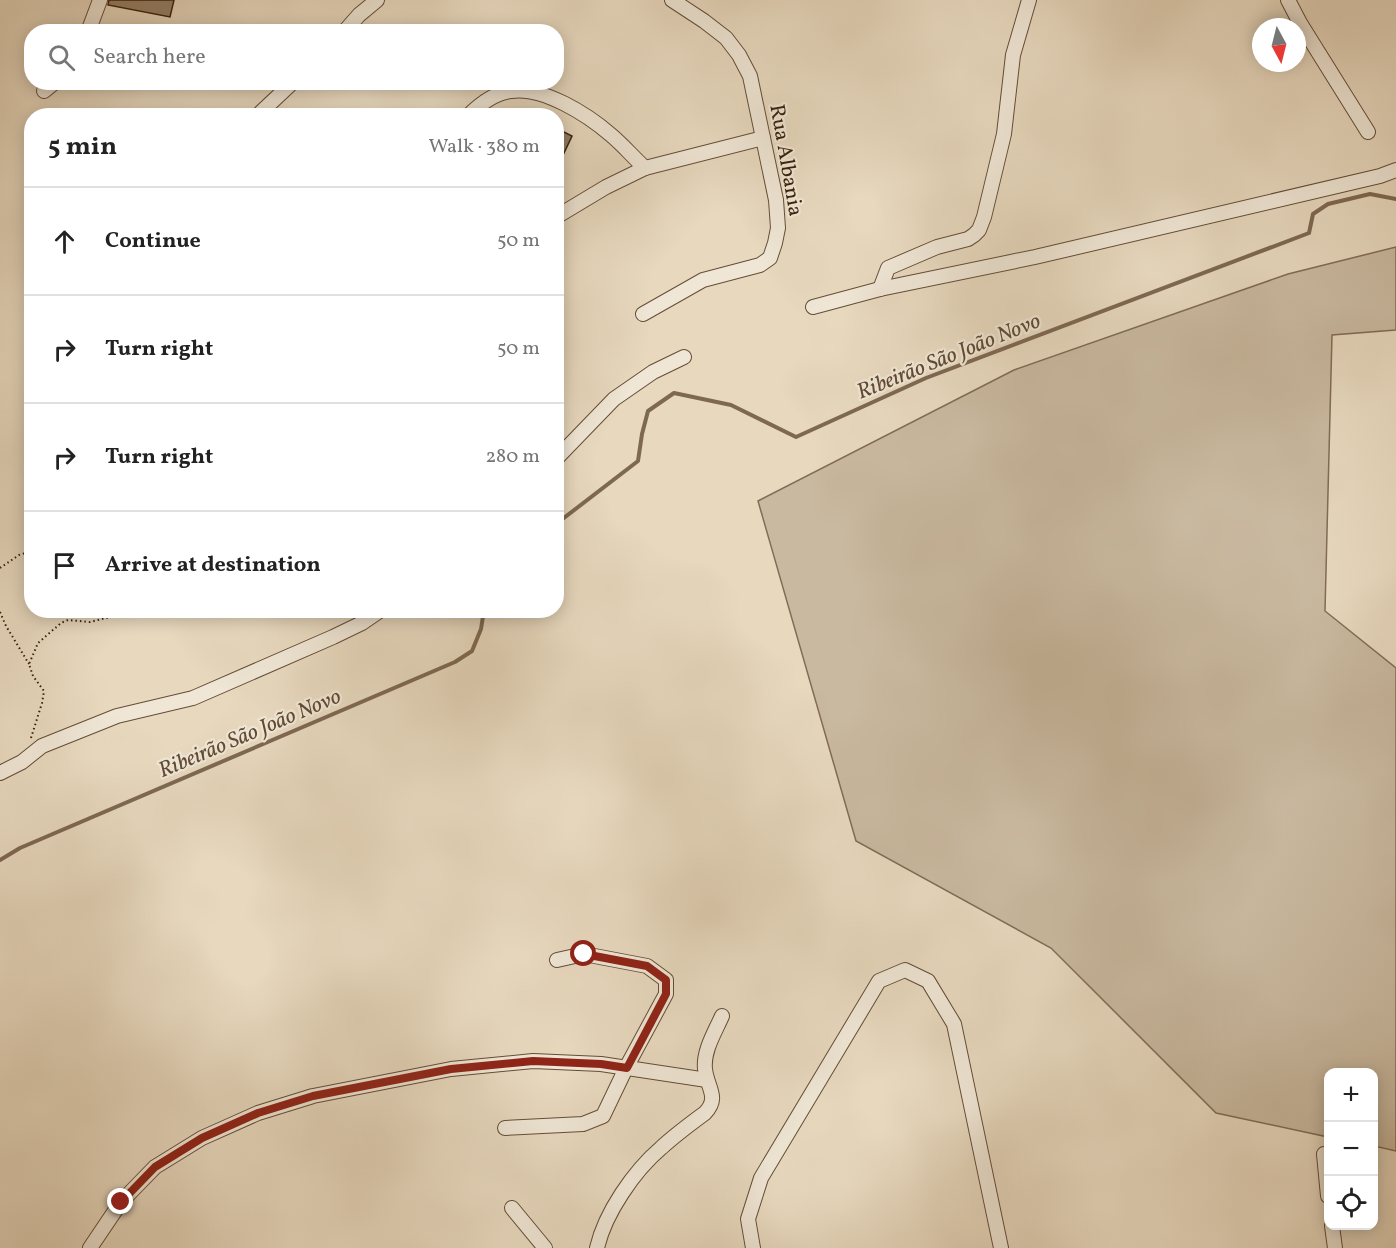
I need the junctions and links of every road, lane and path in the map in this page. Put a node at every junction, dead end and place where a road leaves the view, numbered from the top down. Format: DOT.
graph roads {
  1 [pos="100,0"];
  2 [pos="377,0"];
  3 [pos="672,0"];
  4 [pos="1029,0"];
  5 [pos="1288,0"];
  6 [pos="91,24"];
  7 [pos="351,24"];
  8 [pos="286,90"];
  9 [pos="266,108"];
  10 [pos="478,108"];
  11 [pos="1368,132"];
  12 [pos="763,138"];
  13 [pos="645,168"];
  14 [pos="1396,170"];
  15 [pos="564,212"];
  16 [pos="880,289"];
  17 [pos="813,307"];
  18 [pos="643,314"];
  19 [pos="684,357"];
  20 [pos="564,451"];
  21 [pos="24,553"];
  22 [pos="0,567"];
  23 [pos="0,612"];
  24 [pos="106,618"];
  25 [pos="369,618"];
  26 [pos="29,664"];
  27 [pos="22,762"];
  28 [pos="0,773"];
  29 [pos="557,960"];
  30 [pos="722,1016"];
  31 [pos="627,1068"];
  32 [pos="707,1080"];
  33 [pos="505,1128"];
  34 [pos="512,1208"];
  35 [pos="1333,1230"];
  36 [pos="90,1248"];
  37 [pos="545,1248"];
  38 [pos="597,1248"];
  39 [pos="753,1248"];
  40 [pos="1001,1248"];
  41 [pos="1335,1248"];
  1 -- 6 [label="street"];
  2 -- 7 [label="street"];
  3 -- 12 [label="street, Rua Albania"];
  4 -- 16 [label="street"];
  5 -- 11 [label="street"];
  8 -- 9 [label="street"];
  10 -- 13 [label="street"];
  12 -- 13 [label="street"];
  12 -- 18 [label="street, Rua Albania"];
  13 -- 15 [label="street"];
  14 -- 16 [label="street"];
  16 -- 17 [label="street"];
  19 -- 20 [label="street"];
  21 -- 22 [label="path"];
  23 -- 26 [label="path"];
  24 -- 26 [label="path"];
  25 -- 27 [label="street"];
  26 -- 27 [label="path"];
  27 -- 28 [label="street"];
  29 -- 31 [label="street"];
  30 -- 32 [label="street"];
  31 -- 32 [label="street"];
  31 -- 33 [label="street"];
  31 -- 36 [label="street"];
  32 -- 38 [label="street"];
  34 -- 37 [label="street"];
  35 -- 41 [label="street"];
  39 -- 40 [label="street"];
}
